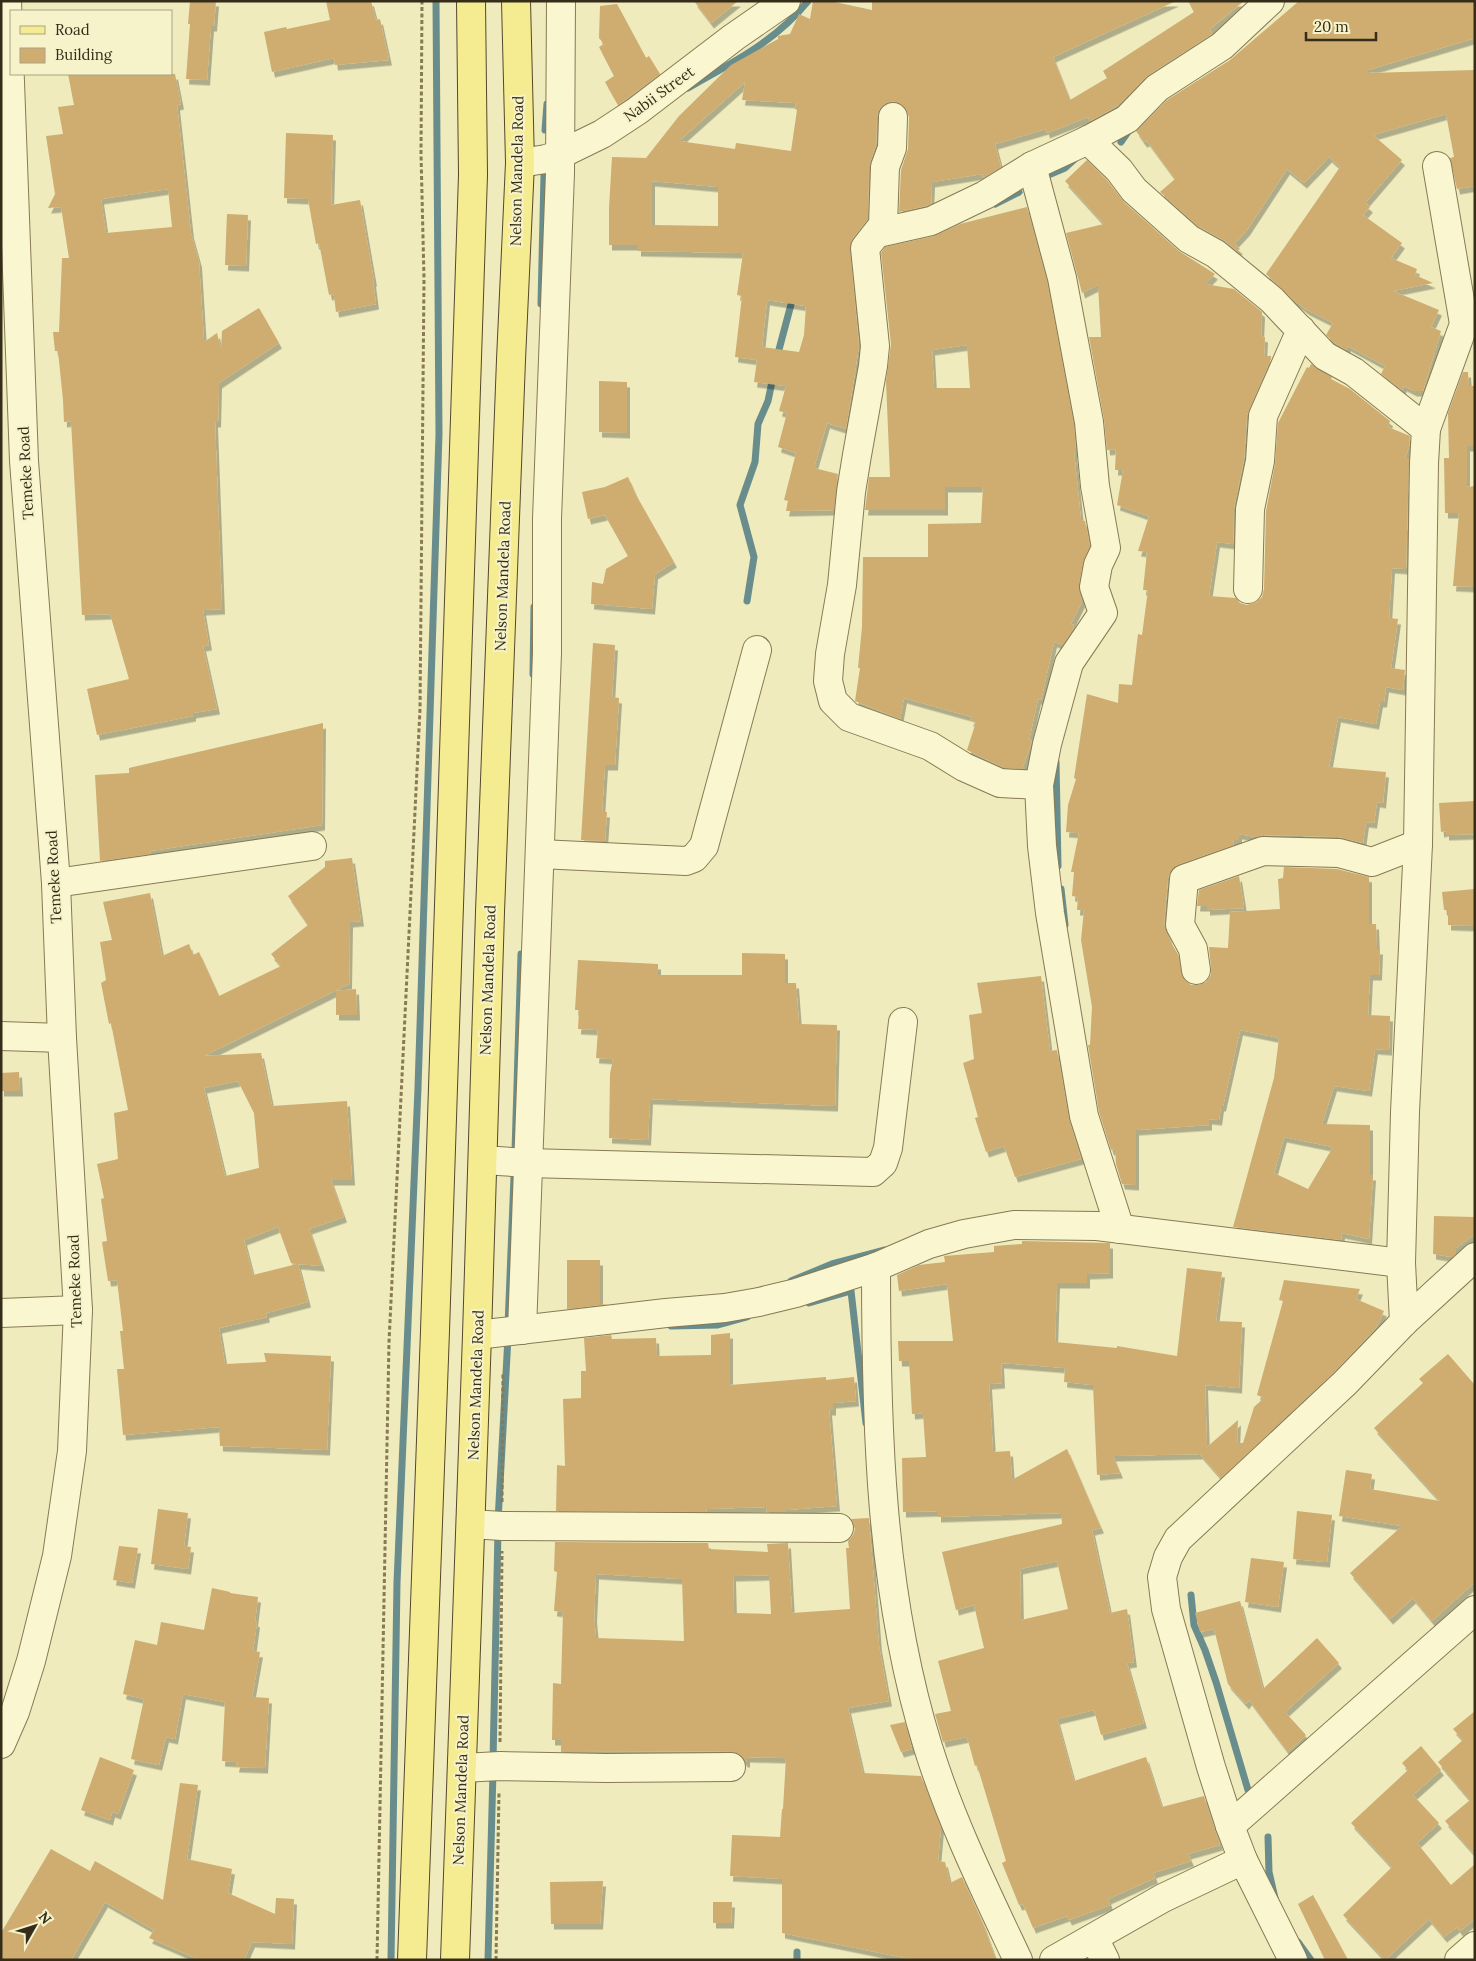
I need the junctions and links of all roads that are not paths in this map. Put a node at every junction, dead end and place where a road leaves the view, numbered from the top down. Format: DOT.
graph roads {
  1 [pos="7,1"];
  2 [pos="472,1"];
  3 [pos="516,1"];
  4 [pos="561,1"];
  5 [pos="786,1"];
  6 [pos="1270,1"];
  7 [pos="893,117"];
  8 [pos="1088,140"];
  9 [pos="560,154"];
  10 [pos="520,163"];
  11 [pos="1032,166"];
  12 [pos="1437,166"];
  13 [pos="878,233"];
  14 [pos="1302,330"];
  15 [pos="1426,429"];
  16 [pos="13,465"];
  17 [pos="1248,589"];
  18 [pos="757,650"];
  19 [pos="1039,786"];
  20 [pos="1418,844"];
  21 [pos="312,846"];
  22 [pos="540,854"];
  23 [pos="56,883"];
  24 [pos="1196,970"];
  25 [pos="903,1022"];
  26 [pos="1,1036"];
  27 [pos="62,1038"];
  28 [pos="483,1160"];
  29 [pos="528,1163"];
  30 [pos="1120,1229"];
  31 [pos="1475,1257"];
  32 [pos="1401,1263"];
  33 [pos="876,1267"];
  34 [pos="78,1310"];
  35 [pos="1,1313"];
  36 [pos="1404,1322"];
  37 [pos="522,1330"];
  38 [pos="478,1335"];
  39 [pos="471,1524"];
  40 [pos="838,1528"];
  41 [pos="1475,1610"];
  42 [pos="1,1744"];
  43 [pos="731,1767"];
  44 [pos="462,1768"];
  45 [pos="1230,1826"];
  46 [pos="1243,1860"];
  47 [pos="1475,1946"];
  48 [pos="1100,1949"];
  49 [pos="412,1960"];
  50 [pos="455,1960"];
  51 [pos="1018,1960"];
  52 [pos="1054,1960"];
  53 [pos="1293,1960"];
  54 [pos="1459,1960"];
  1 -- 16 [label="street, Temeke Road"];
  2 -- 49 [label="main road"];
  3 -- 10 [label="main road, Nelson Mandela Road"];
  4 -- 9 [label="street"];
  5 -- 9 [label="street, Nabii Street"];
  6 -- 8 [label="street"];
  7 -- 13 [label="street"];
  8 -- 11 [label="street"];
  8 -- 14 [label="street"];
  9 -- 10 [label="street, Nabii Street"];
  9 -- 22 [label="street"];
  10 -- 28 [label="main road, Nelson Mandela Road"];
  11 -- 13 [label="street"];
  11 -- 19 [label="street"];
  12 -- 15 [label="street"];
  13 -- 19 [label="street"];
  14 -- 15 [label="street"];
  14 -- 17 [label="street"];
  15 -- 20 [label="street"];
  16 -- 23 [label="street, Temeke Road"];
  18 -- 22 [label="street"];
  19 -- 30 [label="street"];
  20 -- 24 [label="street"];
  20 -- 32 [label="street"];
  21 -- 23 [label="street"];
  22 -- 29 [label="street"];
  23 -- 27 [label="street, Temeke Road"];
  25 -- 29 [label="street"];
  26 -- 27 [label="street"];
  27 -- 34 [label="street, Temeke Road"];
  28 -- 29 [label="street"];
  28 -- 38 [label="main road, Nelson Mandela Road"];
  29 -- 37 [label="street"];
  30 -- 32 [label="street"];
  30 -- 33 [label="street"];
  31 -- 36 [label="street"];
  32 -- 36 [label="street"];
  33 -- 37 [label="street"];
  33 -- 51 [label="street"];
  34 -- 35 [label="street"];
  34 -- 42 [label="street, Temeke Road"];
  36 -- 45 [label="street"];
  37 -- 38 [label="street"];
  38 -- 39 [label="main road, Nelson Mandela Road"];
  39 -- 40 [label="street"];
  39 -- 44 [label="main road, Nelson Mandela Road"];
  41 -- 45 [label="street"];
  43 -- 44 [label="street"];
  44 -- 50 [label="main road, Nelson Mandela Road"];
  45 -- 46 [label="street"];
  46 -- 48 [label="street"];
  46 -- 53 [label="street"];
  47 -- 54 [label="street"];
  48 -- 52 [label="street"];
}
